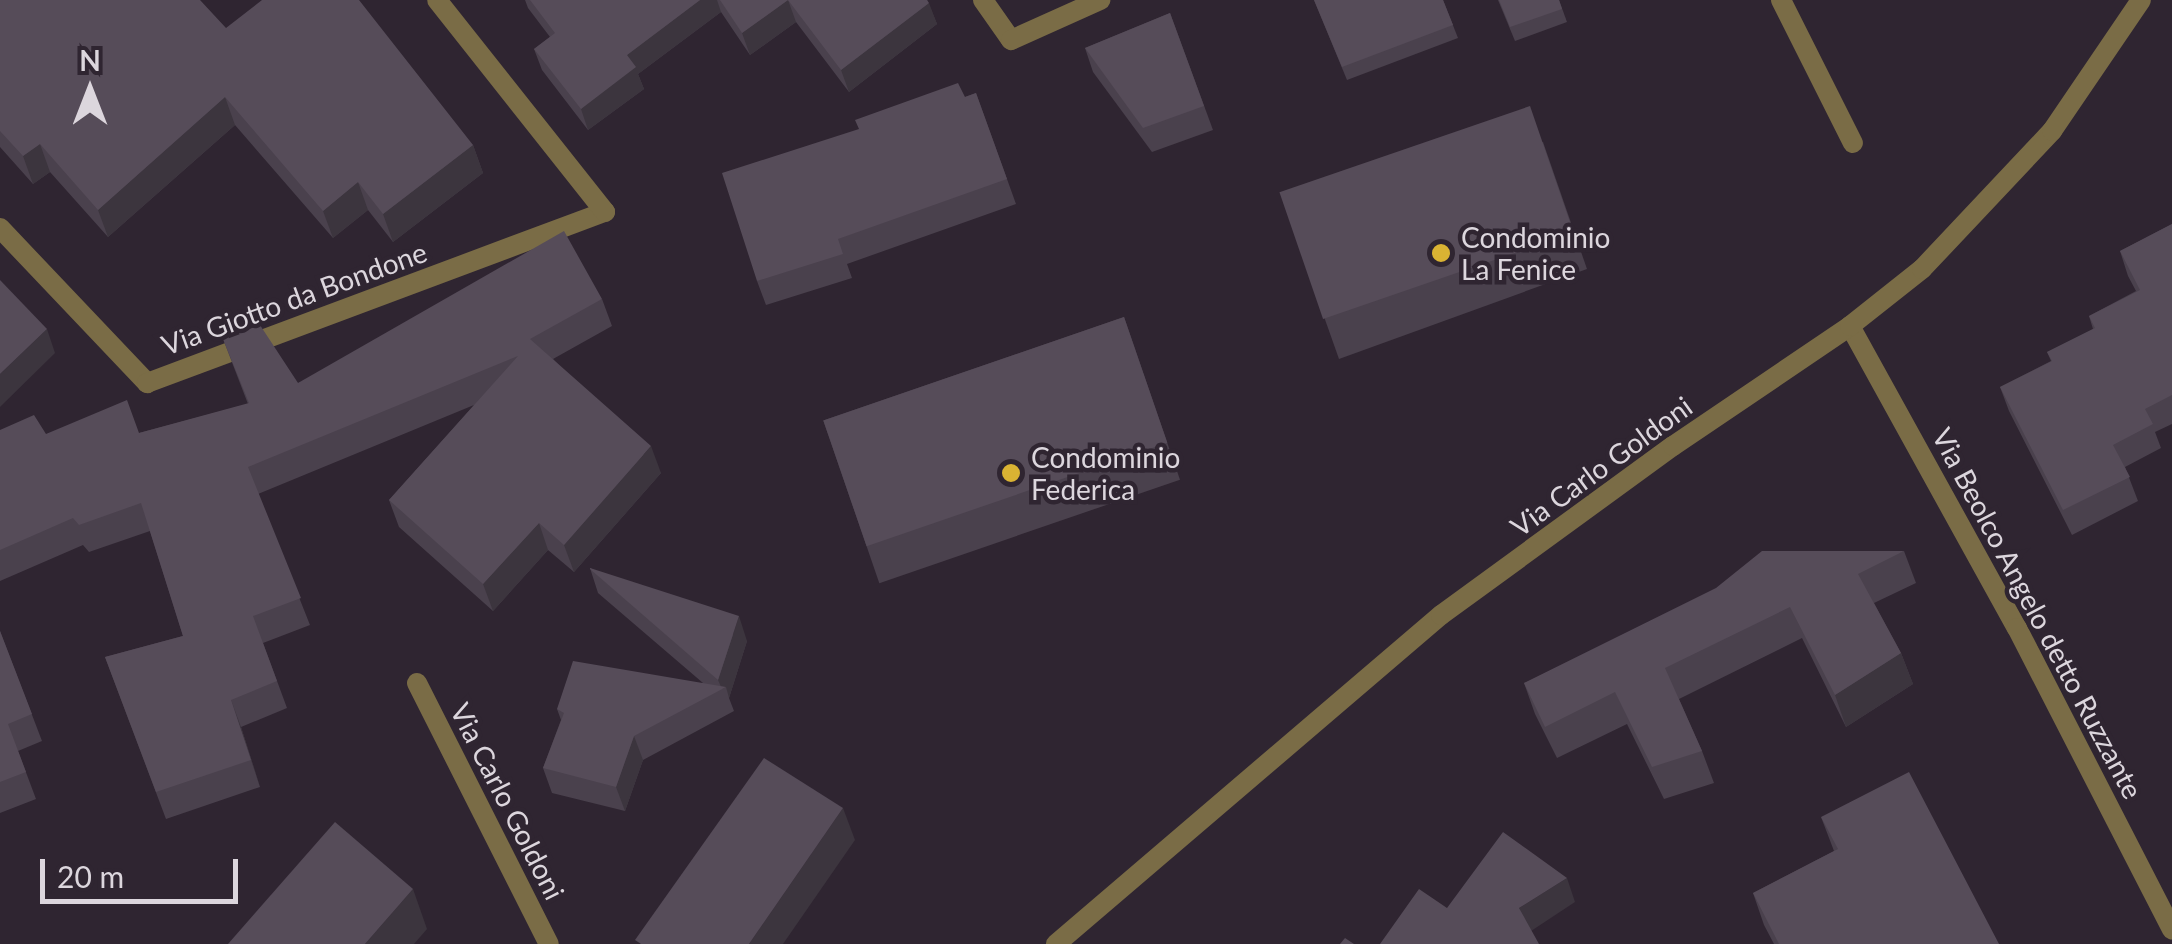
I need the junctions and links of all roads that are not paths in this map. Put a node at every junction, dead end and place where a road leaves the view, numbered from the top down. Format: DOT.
graph roads {
  1 [pos="437,0"];
  2 [pos="983,0"];
  3 [pos="1100,0"];
  4 [pos="1781,0"];
  5 [pos="2140,0"];
  6 [pos="1854,144"];
  7 [pos="0,228"];
  8 [pos="1850,326"];
  9 [pos="417,683"];
  10 [pos="2172,929"];
  11 [pos="549,944"];
  12 [pos="1056,944"];
  1 -- 7 [label="street, Via Giotto da Bondone"];
  2 -- 3 [label="street"];
  4 -- 6 [label="street"];
  5 -- 8 [label="street, Via Carlo Goldoni"];
  8 -- 10 [label="street, Via Beolco Angelo detto Ruzzante"];
  8 -- 12 [label="street, Via Carlo Goldoni"];
  9 -- 11 [label="street, Via Carlo Goldoni"];
}
